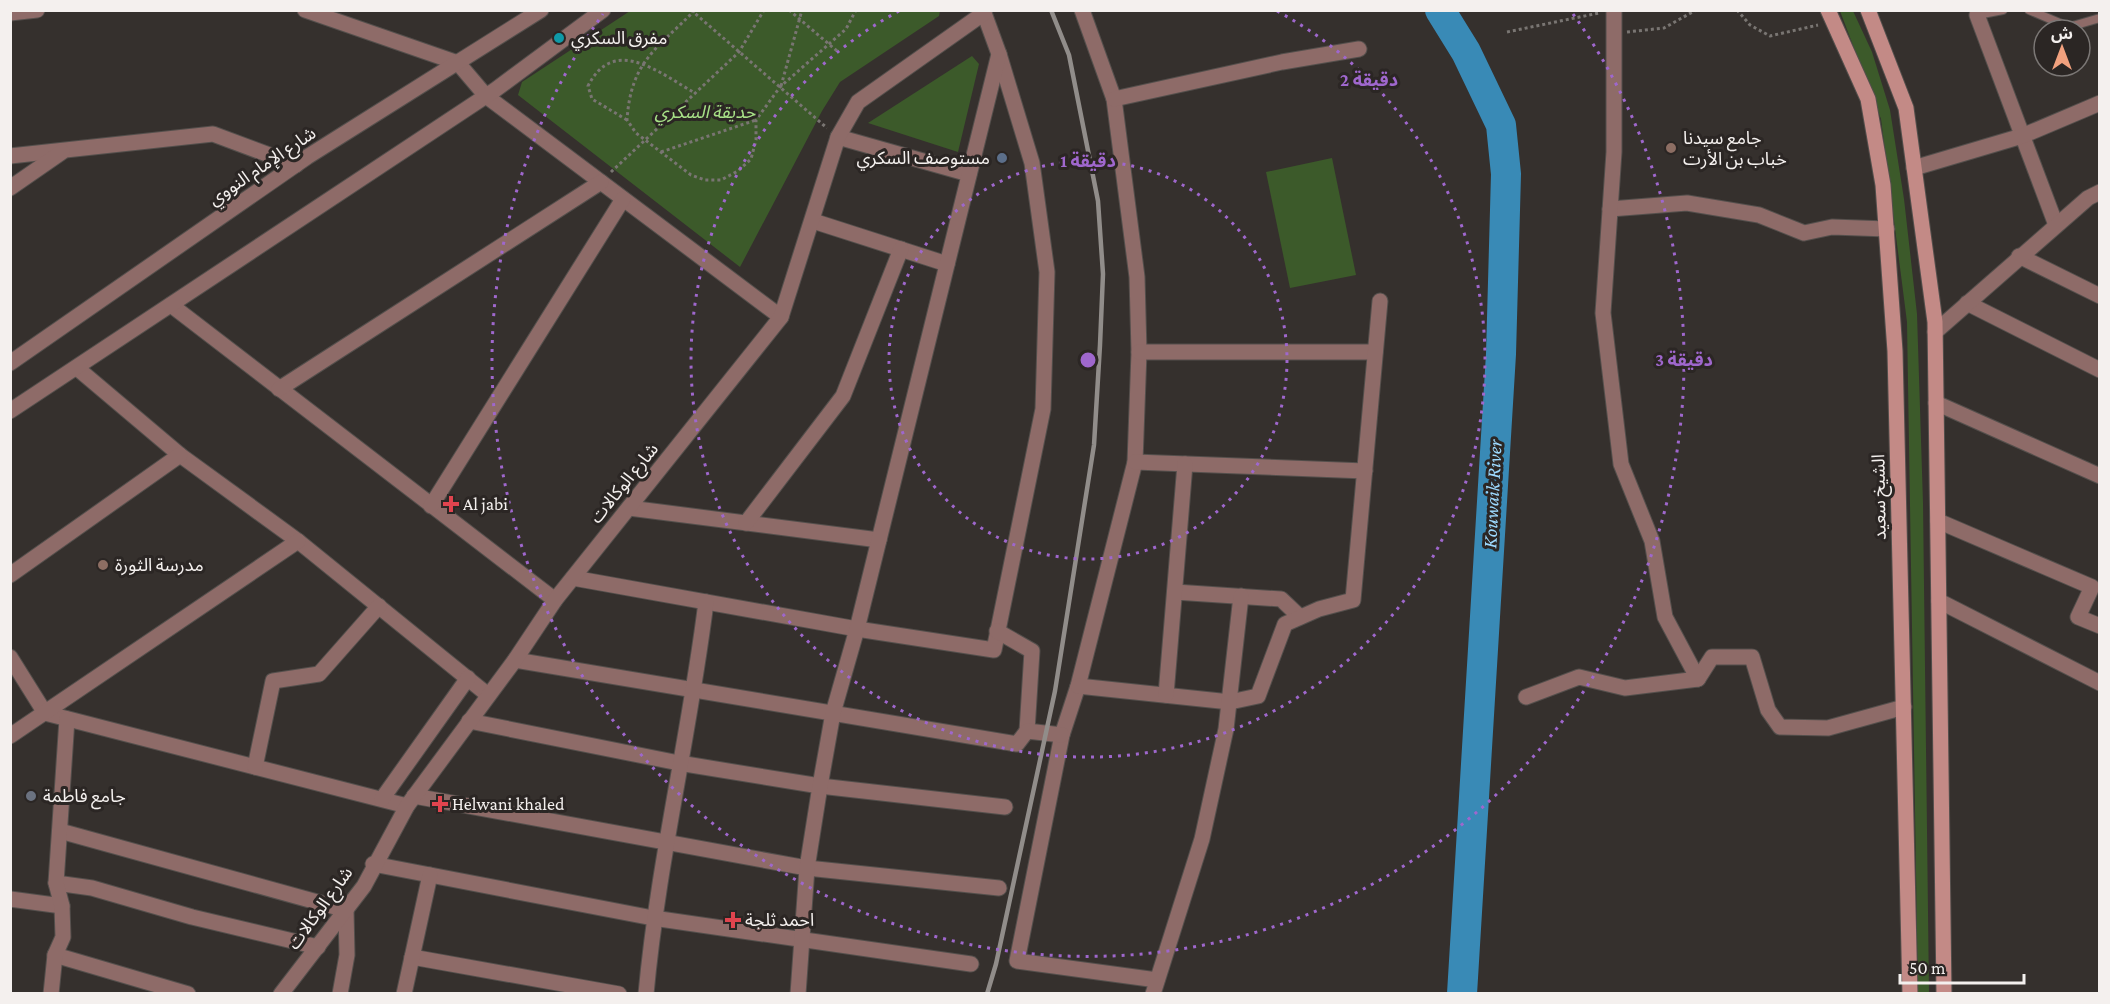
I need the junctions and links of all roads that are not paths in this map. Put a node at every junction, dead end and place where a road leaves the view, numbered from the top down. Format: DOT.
graph roads {
  1 [pos="37,10"];
  2 [pos="305,10"];
  3 [pos="541,10"];
  4 [pos="603,10"];
  5 [pos="1082,10"];
  6 [pos="1614,10"];
  7 [pos="1868,10"];
  8 [pos="2002,10"];
  9 [pos="2029,10"];
  10 [pos="982,11"];
  11 [pos="10,13"];
  12 [pos="1977,15"];
  13 [pos="1831,16"];
  14 [pos="2100,18"];
  15 [pos="1359,49"];
  16 [pos="999,54"];
  17 [pos="458,63"];
  18 [pos="486,96"];
  19 [pos="1114,99"];
  20 [pos="2100,103"];
  21 [pos="2022,136"];
  22 [pos="838,137"];
  23 [pos="64,150"];
  24 [pos="10,156"];
  25 [pos="296,165"];
  26 [pos="1914,168"];
  27 [pos="969,174"];
  28 [pos="601,182"];
  29 [pos="10,188"];
  30 [pos="2100,192"];
  31 [pos="623,199"];
  32 [pos="1610,209"];
  33 [pos="813,221"];
  34 [pos="2056,225"];
  35 [pos="1887,229"];
  36 [pos="901,249"];
  37 [pos="2019,256"];
  38 [pos="947,264"];
  39 [pos="2100,296"];
  40 [pos="1380,301"];
  41 [pos="1967,303"];
  42 [pos="171,306"];
  43 [pos="781,317"];
  44 [pos="1935,332"];
  45 [pos="1139,352"];
  46 [pos="1375,352"];
  47 [pos="10,363"];
  48 [pos="76,368"];
  49 [pos="2100,370"];
  50 [pos="279,389"];
  51 [pos="1936,403"];
  52 [pos="10,411"];
  53 [pos="180,455"];
  54 [pos="1135,462"];
  55 [pos="1185,464"];
  56 [pos="1365,471"];
  57 [pos="2100,476"];
  58 [pos="431,506"];
  59 [pos="629,508"];
  60 [pos="1938,521"];
  61 [pos="746,523"];
  62 [pos="879,540"];
  63 [pos="298,541"];
  64 [pos="10,575"];
  65 [pos="573,578"];
  66 [pos="1175,592"];
  67 [pos="1241,596"];
  68 [pos="555,600"];
  69 [pos="1939,601"];
  70 [pos="706,602"];
  71 [pos="379,606"];
  72 [pos="1300,617"];
  73 [pos="2100,626"];
  74 [pos="857,629"];
  75 [pos="997,631"];
  76 [pos="10,657"];
  77 [pos="515,660"];
  78 [pos="468,678"];
  79 [pos="1698,680"];
  80 [pos="2100,683"];
  81 [pos="1078,686"];
  82 [pos="695,690"];
  83 [pos="488,695"];
  84 [pos="1166,695"];
  85 [pos="1527,697"];
  86 [pos="1230,702"];
  87 [pos="1904,707"];
  88 [pos="45,713"];
  89 [pos="833,713"];
  90 [pos="67,718"];
  91 [pos="469,721"];
  92 [pos="1027,731"];
  93 [pos="1062,735"];
  94 [pos="10,736"];
  95 [pos="679,763"];
  96 [pos="255,767"];
  97 [pos="820,786"];
  98 [pos="382,800"];
  99 [pos="410,801"];
  100 [pos="1005,807"];
  101 [pos="60,831"];
  102 [pos="668,842"];
  103 [pos="374,864"];
  104 [pos="807,868"];
  105 [pos="430,875"];
  106 [pos="56,883"];
  107 [pos="999,888"];
  108 [pos="10,899"];
  109 [pos="62,906"];
  110 [pos="346,910"];
  111 [pos="652,918"];
  112 [pos="801,940"];
  113 [pos="318,947"];
  114 [pos="55,955"];
  115 [pos="412,957"];
  116 [pos="971,964"];
  117 [pos="1155,987"];
  118 [pos="51,993"];
  119 [pos="188,993"];
  120 [pos="281,993"];
  121 [pos="340,993"];
  122 [pos="404,993"];
  123 [pos="619,993"];
  124 [pos="646,993"];
  125 [pos="798,993"];
  126 [pos="1910,993"];
  127 [pos="1944,993"];
  1 -- 11 [label="street"];
  2 -- 17 [label="street"];
  3 -- 17 [label="street, شارع الإمام النووي"];
  4 -- 18 [label="street"];
  5 -- 19 [label="street"];
  6 -- 32 [label="street"];
  7 -- 26 [label="main road"];
  8 -- 12 [label="lane"];
  9 -- 14 [label="lane"];
  10 -- 16 [label="street"];
  10 -- 22 [label="street, شارع الوكالات"];
  12 -- 21 [label="street"];
  13 -- 35 [label="main road, الشيخ سعيد"];
  15 -- 19 [label="street"];
  16 -- 27 [label="street"];
  16 -- 75 [label="street"];
  17 -- 18 [label="street"];
  17 -- 25 [label="street, شارع الإمام النووي"];
  18 -- 28 [label="street"];
  18 -- 42 [label="street"];
  19 -- 45 [label="street"];
  20 -- 21 [label="street"];
  21 -- 26 [label="street"];
  21 -- 34 [label="street"];
  22 -- 27 [label="street"];
  22 -- 33 [label="street, شارع الوكالات"];
  23 -- 24 [label="street"];
  23 -- 25 [label="street"];
  23 -- 29 [label="street"];
  25 -- 47 [label="street, شارع الإمام النووي"];
  26 -- 44 [label="main road"];
  27 -- 38 [label="street"];
  28 -- 31 [label="street"];
  28 -- 50 [label="street"];
  30 -- 34 [label="street"];
  31 -- 43 [label="street"];
  31 -- 58 [label="street"];
  32 -- 35 [label="street"];
  32 -- 79 [label="street"];
  33 -- 36 [label="street"];
  33 -- 43 [label="street, شارع الوكالات"];
  34 -- 37 [label="street"];
  35 -- 87 [label="main road, الشيخ سعيد"];
  36 -- 38 [label="street"];
  36 -- 61 [label="street"];
  37 -- 39 [label="street"];
  37 -- 41 [label="street"];
  38 -- 62 [label="street"];
  40 -- 46 [label="street"];
  41 -- 44 [label="street"];
  41 -- 49 [label="street"];
  42 -- 48 [label="street"];
  42 -- 50 [label="street"];
  43 -- 59 [label="street, شارع الوكالات"];
  44 -- 51 [label="main road"];
  45 -- 46 [label="street"];
  45 -- 54 [label="street"];
  46 -- 56 [label="street"];
  48 -- 52 [label="street"];
  48 -- 53 [label="street"];
  50 -- 58 [label="street"];
  51 -- 57 [label="street"];
  51 -- 60 [label="main road"];
  53 -- 63 [label="street"];
  53 -- 64 [label="street"];
  54 -- 55 [label="street"];
  54 -- 81 [label="street"];
  55 -- 56 [label="street"];
  55 -- 66 [label="street"];
  56 -- 72 [label="street"];
  58 -- 68 [label="street"];
  59 -- 61 [label="street"];
  59 -- 65 [label="street, شارع الوكالات"];
  60 -- 69 [label="main road"];
  60 -- 73 [label="street"];
  61 -- 62 [label="street"];
  62 -- 74 [label="street"];
  63 -- 71 [label="street"];
  63 -- 88 [label="street"];
  65 -- 68 [label="street, شارع الوكالات"];
  65 -- 70 [label="street"];
  66 -- 67 [label="street"];
  66 -- 84 [label="street"];
  67 -- 72 [label="street"];
  67 -- 86 [label="street"];
  68 -- 77 [label="street, شارع الوكالات"];
  69 -- 80 [label="street"];
  69 -- 127 [label="main road"];
  70 -- 74 [label="street"];
  70 -- 82 [label="street"];
  71 -- 78 [label="street"];
  71 -- 96 [label="street"];
  72 -- 86 [label="street"];
  74 -- 75 [label="street"];
  74 -- 89 [label="street"];
  75 -- 92 [label="street"];
  76 -- 88 [label="street"];
  77 -- 82 [label="street"];
  77 -- 83 [label="street, شارع الوكالات"];
  78 -- 83 [label="street"];
  78 -- 98 [label="street"];
  79 -- 85 [label="street"];
  79 -- 87 [label="street"];
  81 -- 84 [label="street"];
  81 -- 93 [label="street"];
  82 -- 89 [label="street"];
  82 -- 95 [label="street"];
  83 -- 91 [label="street, شارع الوكالات"];
  84 -- 86 [label="street"];
  86 -- 117 [label="street"];
  87 -- 126 [label="main road, الشيخ سعيد"];
  88 -- 90 [label="street"];
  88 -- 94 [label="street"];
  89 -- 92 [label="street"];
  89 -- 97 [label="street"];
  90 -- 96 [label="street"];
  90 -- 101 [label="street"];
  91 -- 95 [label="street"];
  91 -- 99 [label="street, شارع الوكالات"];
  92 -- 93 [label="street"];
  93 -- 117 [label="street"];
  95 -- 97 [label="street"];
  95 -- 102 [label="street"];
  96 -- 98 [label="street"];
  97 -- 100 [label="street"];
  97 -- 104 [label="street"];
  98 -- 99 [label="street"];
  99 -- 102 [label="street"];
  99 -- 103 [label="street, شارع الوكالات"];
  101 -- 106 [label="street"];
  101 -- 110 [label="street"];
  102 -- 104 [label="street"];
  102 -- 111 [label="street"];
  103 -- 105 [label="street"];
  103 -- 110 [label="street, شارع الوكالات"];
  104 -- 107 [label="street"];
  104 -- 112 [label="street"];
  105 -- 111 [label="street"];
  105 -- 115 [label="street"];
  106 -- 109 [label="street"];
  106 -- 113 [label="street"];
  108 -- 109 [label="street"];
  109 -- 114 [label="street"];
  110 -- 113 [label="street, شارع الوكالات"];
  110 -- 121 [label="street"];
  111 -- 112 [label="street"];
  111 -- 124 [label="street"];
  112 -- 116 [label="street"];
  112 -- 125 [label="street"];
  113 -- 120 [label="street, شارع الوكالات"];
  114 -- 118 [label="street"];
  114 -- 119 [label="street"];
  115 -- 122 [label="street"];
  115 -- 123 [label="street"];
}
